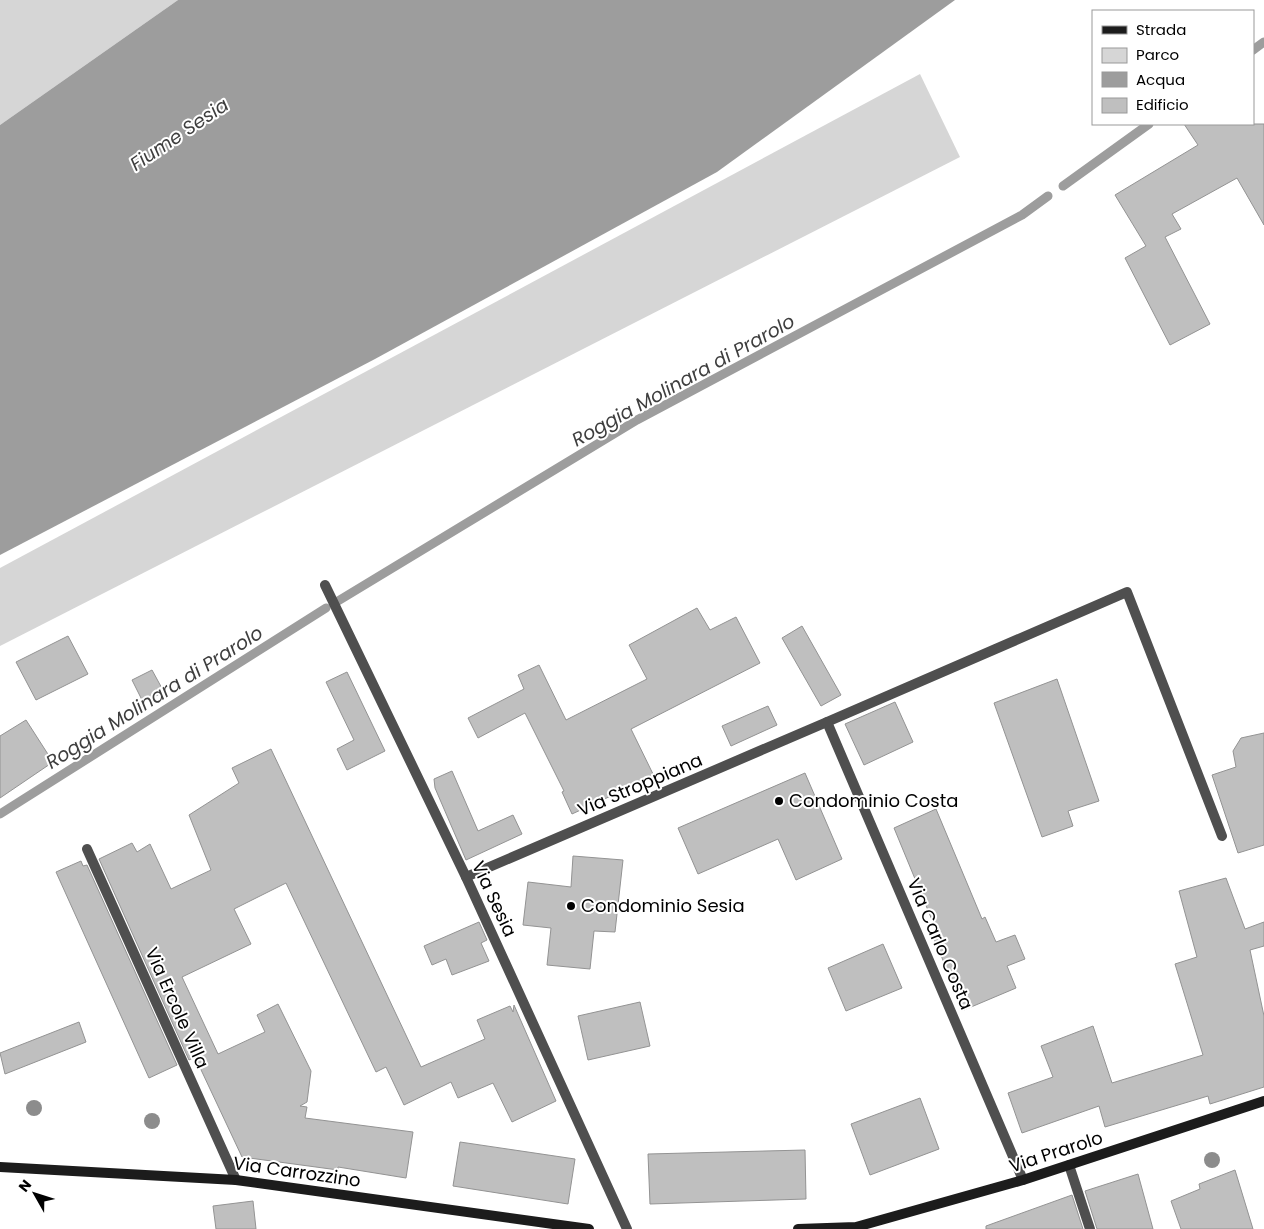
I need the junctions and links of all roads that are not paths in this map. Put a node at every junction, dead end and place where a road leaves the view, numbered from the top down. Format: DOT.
graph roads {
  1 [pos="326,586"];
  2 [pos="827,722"];
  3 [pos="1222,836"];
  4 [pos="87,849"];
  5 [pos="466,877"];
  6 [pos="1264,1102"];
  7 [pos="1068,1165"];
  8 [pos="0,1167"];
  9 [pos="236,1180"];
  10 [pos="1023,1180"];
  11 [pos="856,1228"];
  12 [pos="589,1229"];
  13 [pos="628,1229"];
  14 [pos="798,1229"];
  15 [pos="1090,1229"];
  1 -- 5 [label="street, Via Sesia"];
  2 -- 3 [label="street, Via Stroppiana"];
  2 -- 5 [label="street, Via Stroppiana"];
  2 -- 10 [label="street, Via Carlo Costa"];
  4 -- 9 [label="street, Via Ercole Villa"];
  5 -- 13 [label="street, Via Sesia"];
  6 -- 7 [label="street, Via Prarolo"];
  7 -- 10 [label="street, Via Prarolo"];
  7 -- 15 [label="street"];
  8 -- 9 [label="street, Via Carrozzino"];
  9 -- 12 [label="street, Via Carrozzino"];
  10 -- 11 [label="street, Via Prarolo"];
  11 -- 14 [label="street"];
}
